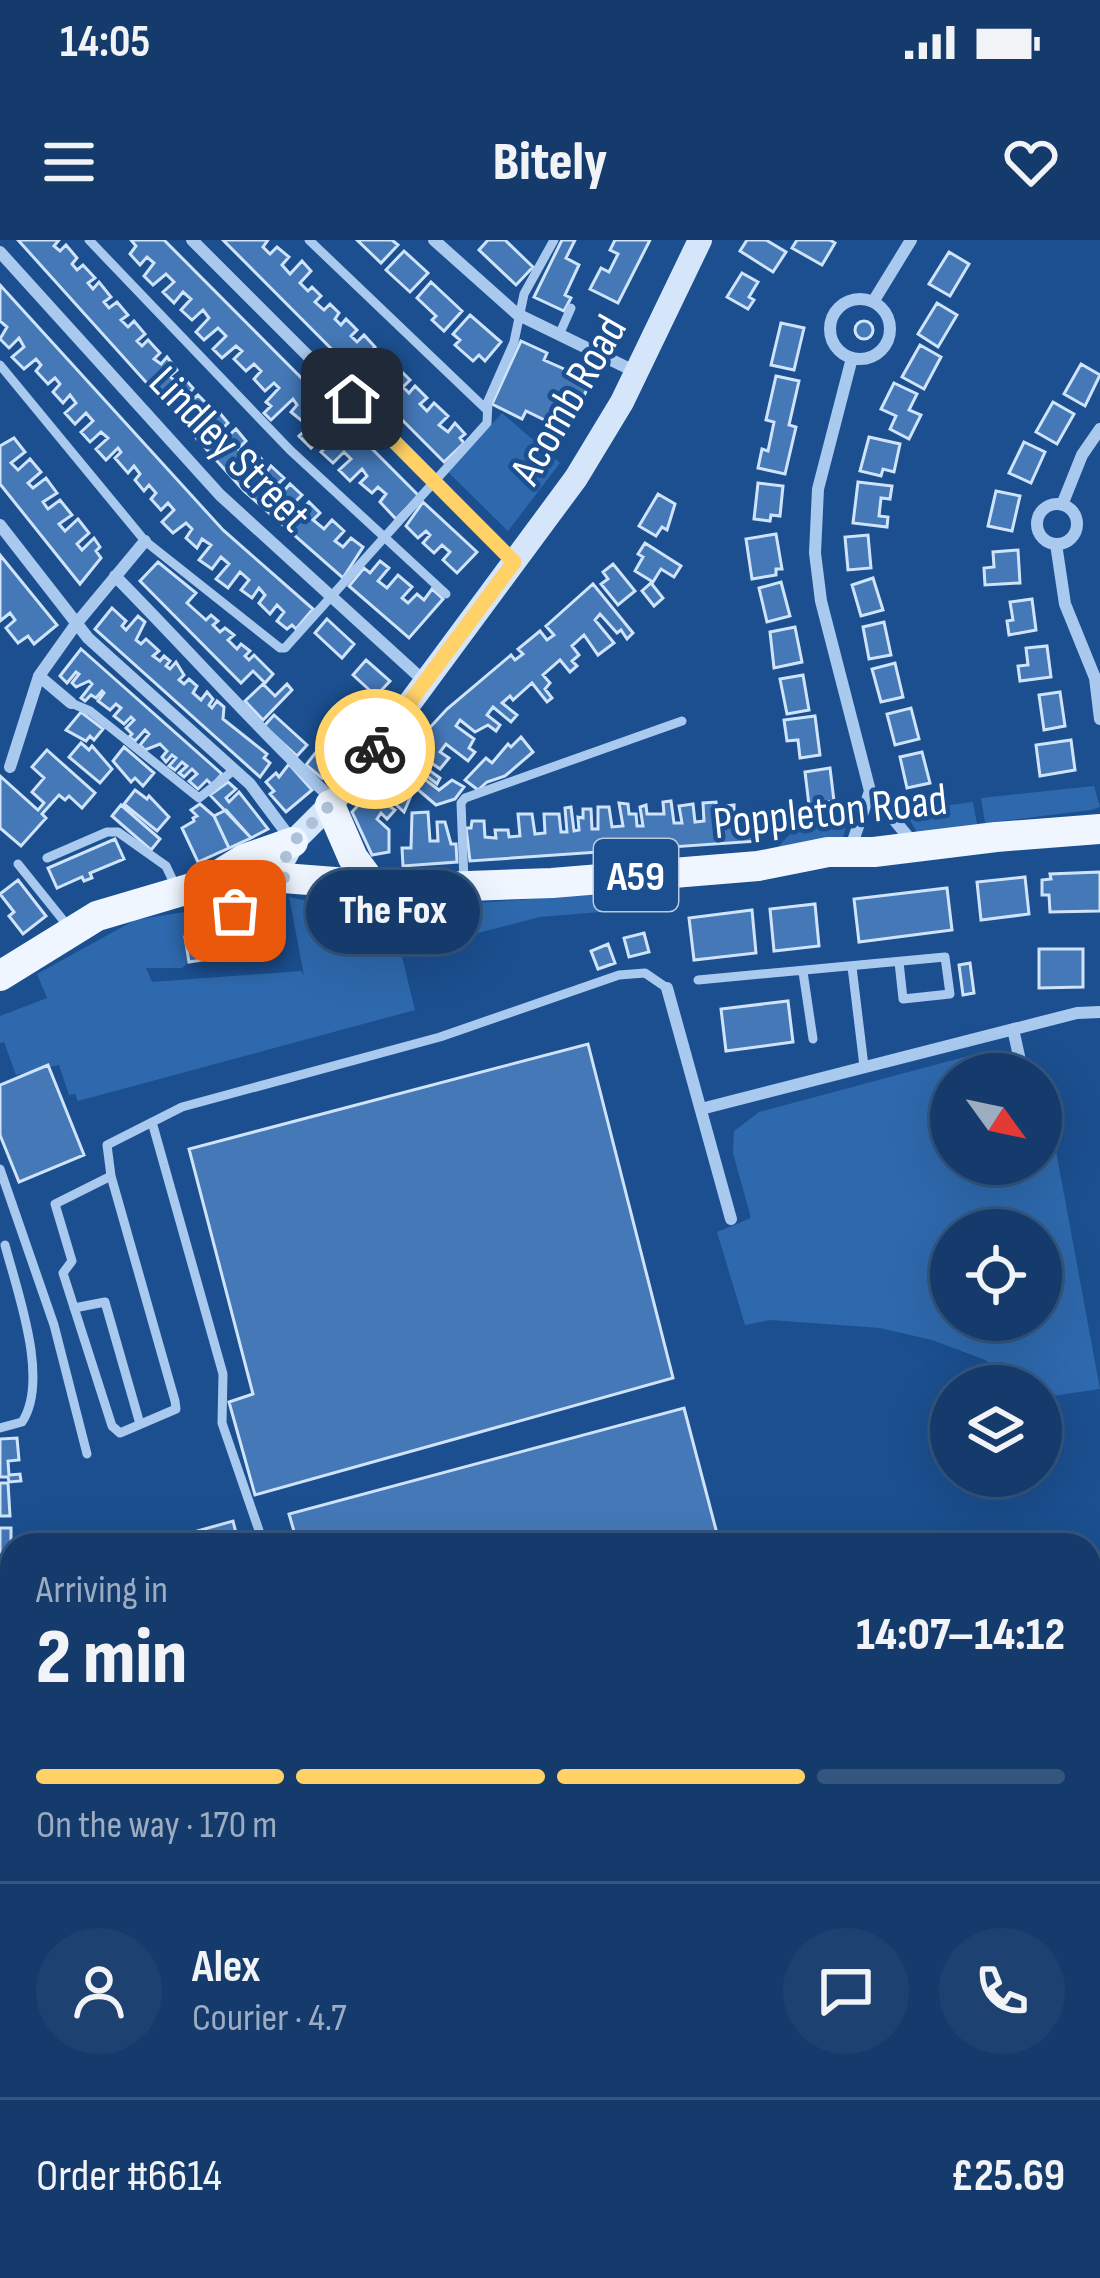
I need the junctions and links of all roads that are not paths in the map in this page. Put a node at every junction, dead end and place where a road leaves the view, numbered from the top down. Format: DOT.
graph roads {
  1 [pos="89,240"];
  2 [pos="192,240"];
  3 [pos="308,240"];
  4 [pos="434,240"];
  5 [pos="554,240"];
  6 [pos="700,240"];
  7 [pos="911,240"];
  8 [pos="451,245"];
  9 [pos="1,254"];
  10 [pos="873,302"];
  11 [pos="571,308"];
  12 [pos="518,314"];
  13 [pos="559,335"];
  14 [pos="852,358"];
  15 [pos="0,365"];
  16 [pos="636,372"];
  17 [pos="488,410"];
  18 [pos="1100,430"];
  19 [pos="434,482"];
  20 [pos="1062,505"];
  21 [pos="0,525"];
  22 [pos="384,538"];
  23 [pos="145,542"];
  24 [pos="1056,544"];
  25 [pos="514,562"];
  26 [pos="115,576"];
  27 [pos="446,594"];
  28 [pos="331,597"];
  29 [pos="76,624"];
  30 [pos="39,676"];
  31 [pos="424,681"];
  32 [pos="71,703"];
  33 [pos="1100,719"];
  34 [pos="682,721"];
  35 [pos="10,767"];
  36 [pos="234,770"];
  37 [pos="870,791"];
  38 [pos="332,803"];
  39 [pos="1100,829"];
  40 [pos="293,842"];
  41 [pos="917,847"];
  42 [pos="856,856"];
  43 [pos="47,858"];
  44 [pos="788,862"];
  45 [pos="18,864"];
  46 [pos="823,866"];
  47 [pos="284,878"];
  48 [pos="373,885"];
  49 [pos="465,886"];
  50 [pos="210,892"];
  51 [pos="71,929"];
  52 [pos="898,962"];
  53 [pos="852,967"];
  54 [pos="803,971"];
  55 [pos="0,976"];
  56 [pos="698,980"];
  57 [pos="668,988"];
  58 [pos="1100,1012"];
  59 [pos="1013,1029"];
  60 [pos="813,1039"];
  61 [pos="1018,1053"];
  62 [pos="864,1066"];
  63 [pos="701,1108"];
  64 [pos="152,1122"];
  65 [pos="0,1169"];
  66 [pos="111,1176"];
  67 [pos="730,1219"];
  68 [pos="4,1245"];
  69 [pos="74,1308"];
  70 [pos="140,1424"];
  71 [pos="0,1428"];
  72 [pos="87,1454"];
  73 [pos="260,1533"];
  1 -- 22 [label="lane"];
  2 -- 19 [label="street"];
  3 -- 17 [label="lane"];
  4 -- 8 [label="street"];
  5 -- 12 [label="lane"];
  6 -- 16 [label="main road, Acomb Road"];
  7 -- 10 [label="street"];
  8 -- 12 [label="street"];
  9 -- 28 [label="street, Lindley Street"];
  10 -- 14 [label="street"];
  10 -- 14 [label="street"];
  11 -- 13 [label="lane"];
  12 -- 13 [label="street"];
  12 -- 17 [label="lane"];
  13 -- 16 [label="street"];
  14 -- 37 [label="street"];
  15 -- 23 [label="lane"];
  16 -- 25 [label="main road, Acomb Road"];
  17 -- 19 [label="lane"];
  18 -- 20 [label="street"];
  19 -- 22 [label="lane"];
  19 -- 25 [label="street"];
  20 -- 24 [label="street"];
  20 -- 24 [label="street"];
  21 -- 29 [label="street"];
  22 -- 27 [label="lane"];
  22 -- 28 [label="lane"];
  23 -- 26 [label="street"];
  23 -- 28 [label="lane"];
  24 -- 33 [label="street"];
  25 -- 31 [label="main road, Acomb Road"];
  26 -- 29 [label="street"];
  26 -- 38 [label="street"];
  28 -- 31 [label="street, Lindley Street"];
  29 -- 30 [label="street"];
  29 -- 36 [label="street"];
  30 -- 32 [label="street"];
  30 -- 35 [label="street"];
  31 -- 38 [label="main road, Acomb Road"];
  32 -- 36 [label="lane"];
  34 -- 49 [label="lane"];
  36 -- 40 [label="street"];
  37 -- 41 [label="street"];
  37 -- 42 [label="street"];
  38 -- 40 [label="main road, Acomb Road"];
  38 -- 48 [label="main road"];
  39 -- 41 [label="main road, Poppleton Road / A59"];
  40 -- 47 [label="main road"];
  40 -- 50 [label="main road"];
  41 -- 42 [label="main road, Poppleton Road / A59"];
  42 -- 44 [label="main road, Poppleton Road / A59"];
  43 -- 50 [label="lane"];
  44 -- 46 [label="lane"];
  44 -- 49 [label="main road, Poppleton Road / A59"];
  45 -- 51 [label="lane"];
  47 -- 48 [label="main road, Poppleton Road / A59"];
  47 -- 50 [label="main road, A59"];
  48 -- 49 [label="main road, Poppleton Road / A59"];
  50 -- 51 [label="main road, A59"];
  51 -- 55 [label="main road, A59"];
  52 -- 52 [label="lane"];
  52 -- 53 [label="lane"];
  53 -- 54 [label="lane"];
  53 -- 62 [label="lane"];
  54 -- 56 [label="lane"];
  54 -- 60 [label="lane"];
  57 -- 63 [label="street"];
  57 -- 64 [label="lane"];
  58 -- 59 [label="street"];
  59 -- 61 [label="street"];
  59 -- 62 [label="street"];
  62 -- 63 [label="street"];
  63 -- 67 [label="street"];
  64 -- 66 [label="lane"];
  64 -- 73 [label="lane"];
  65 -- 72 [label="lane"];
  66 -- 69 [label="lane"];
  66 -- 70 [label="lane"];
  68 -- 71 [label="lane"];
  69 -- 70 [label="lane"];
  69 -- 70 [label="lane"];
}
